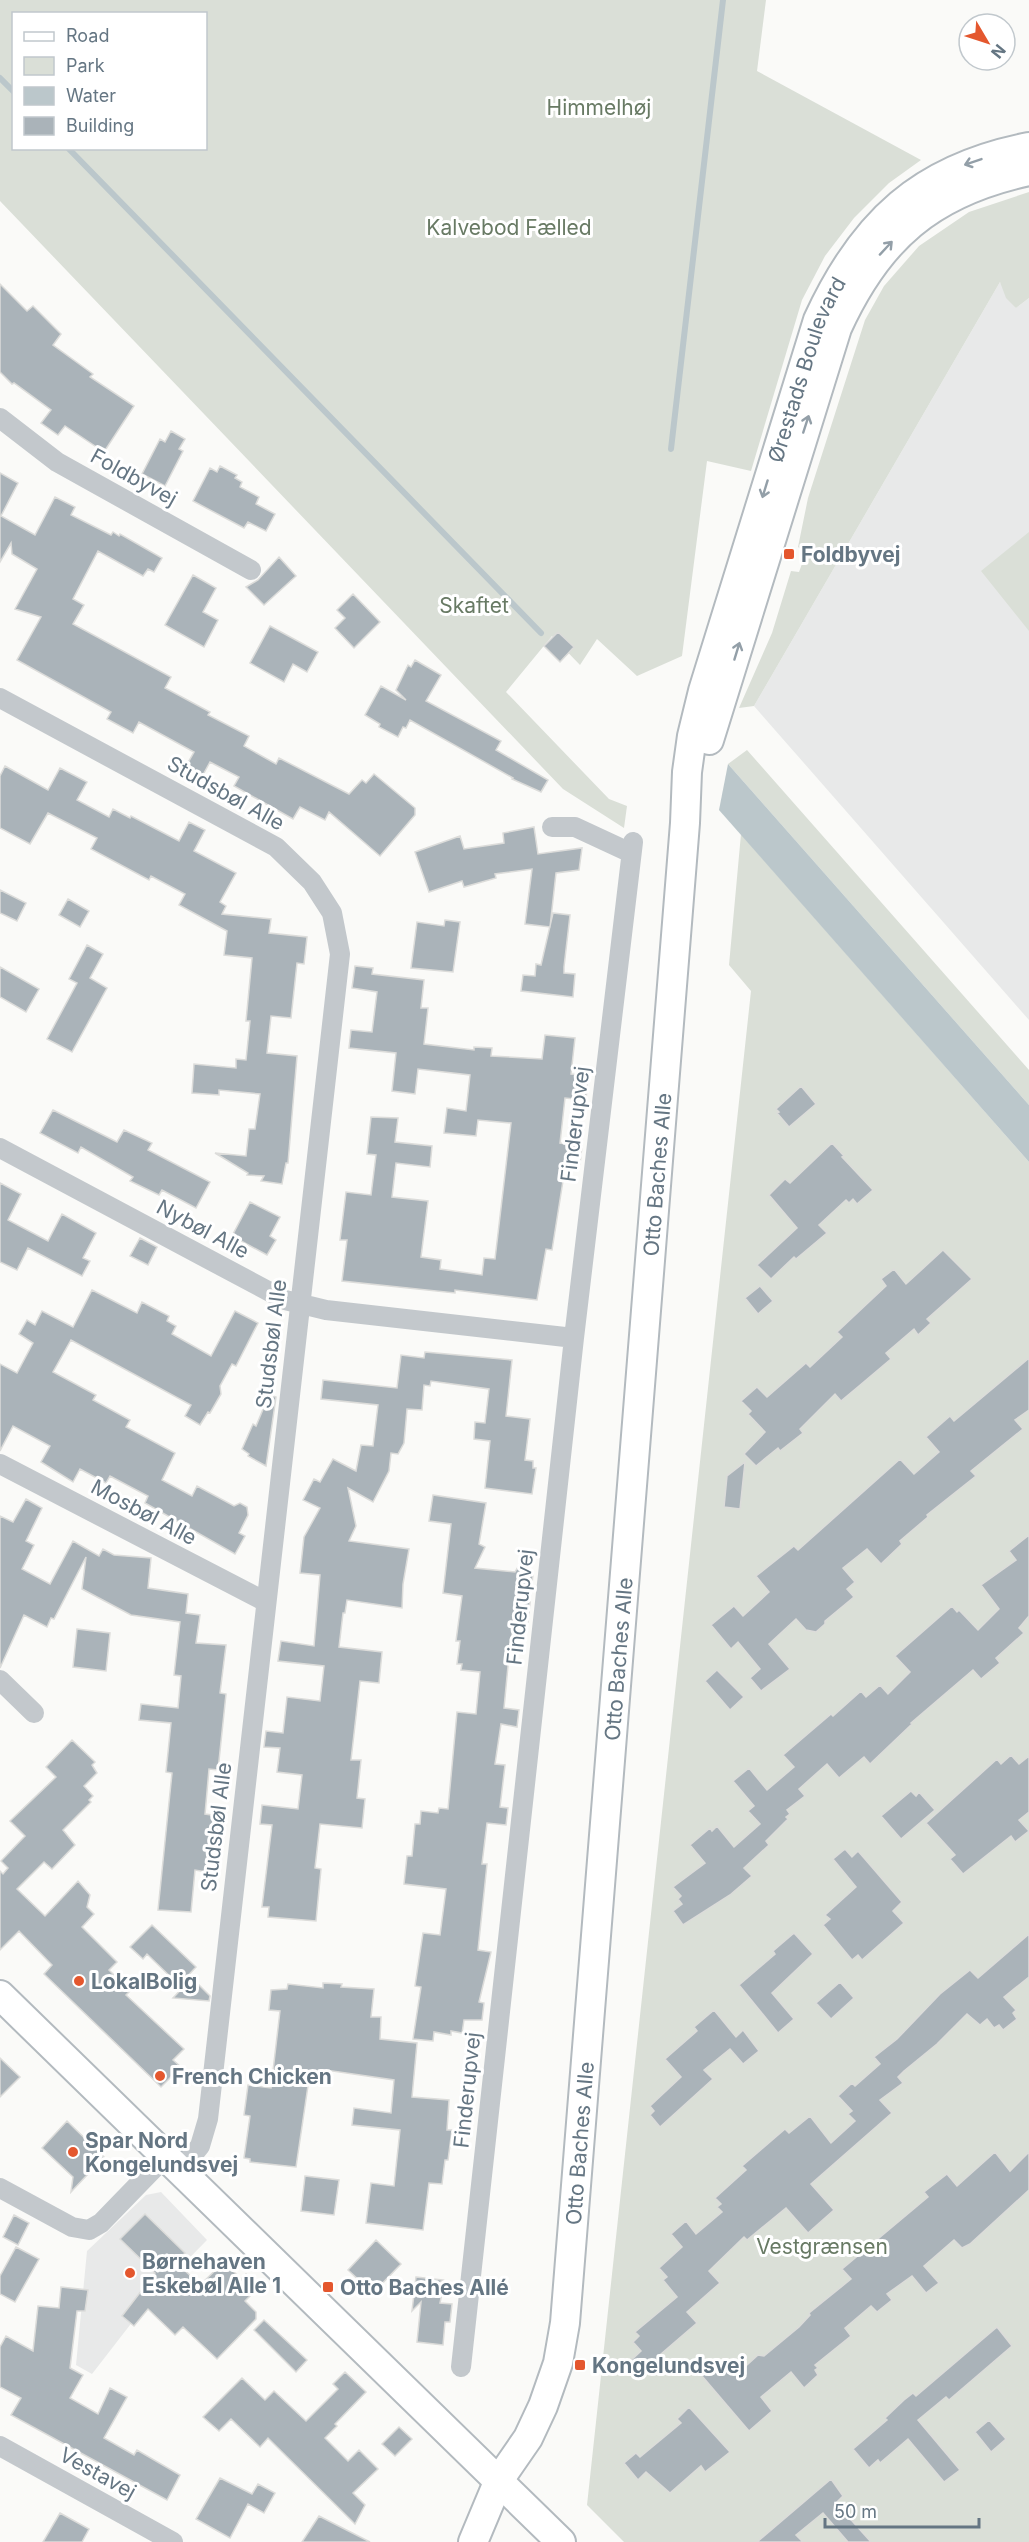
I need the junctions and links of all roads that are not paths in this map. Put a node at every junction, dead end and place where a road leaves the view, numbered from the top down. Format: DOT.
graph roads {
  1 [pos="1029,147"];
  2 [pos="1029,171"];
  3 [pos="0,418"];
  4 [pos="251,570"];
  5 [pos="0,698"];
  6 [pos="711,699"];
  7 [pos="552,827"];
  8 [pos="0,1148"];
  9 [pos="299,1303"];
  10 [pos="574,1338"];
  11 [pos="0,1464"];
  12 [pos="266,1602"];
  13 [pos="0,1680"];
  14 [pos="34,1713"];
  15 [pos="0,1995"];
  16 [pos="172,2164"];
  17 [pos="0,2188"];
  18 [pos="461,2367"];
  19 [pos="0,2446"];
  20 [pos="499,2480"];
  21 [pos="173,2542"];
  22 [pos="472,2542"];
  23 [pos="561,2542"];
  1 -- 6 [label="street, Ørestads Boulevard, one-way"];
  6 -- 2 [label="street, Ørestads Boulevard, one-way"];
  3 -- 4 [label="street, Foldbyvej"];
  5 -- 9 [label="street, Studsbøl Alle"];
  6 -- 20 [label="street, Otto Baches Alle"];
  7 -- 10 [label="street, Finderupvej"];
  8 -- 9 [label="street, Nybøl Alle"];
  9 -- 10 [label="street, Nybøl Alle"];
  9 -- 12 [label="street, Studsbøl Alle"];
  10 -- 18 [label="street, Finderupvej"];
  11 -- 12 [label="street, Mosbøl Alle"];
  12 -- 16 [label="street, Studsbøl Alle"];
  13 -- 14 [label="street"];
  15 -- 16 [label="street"];
  16 -- 17 [label="street, Studsbøl Alle"];
  16 -- 20 [label="street"];
  19 -- 21 [label="street, Vestavej"];
  20 -- 22 [label="street, Otto Baches Alle"];
  20 -- 23 [label="street"];
}
